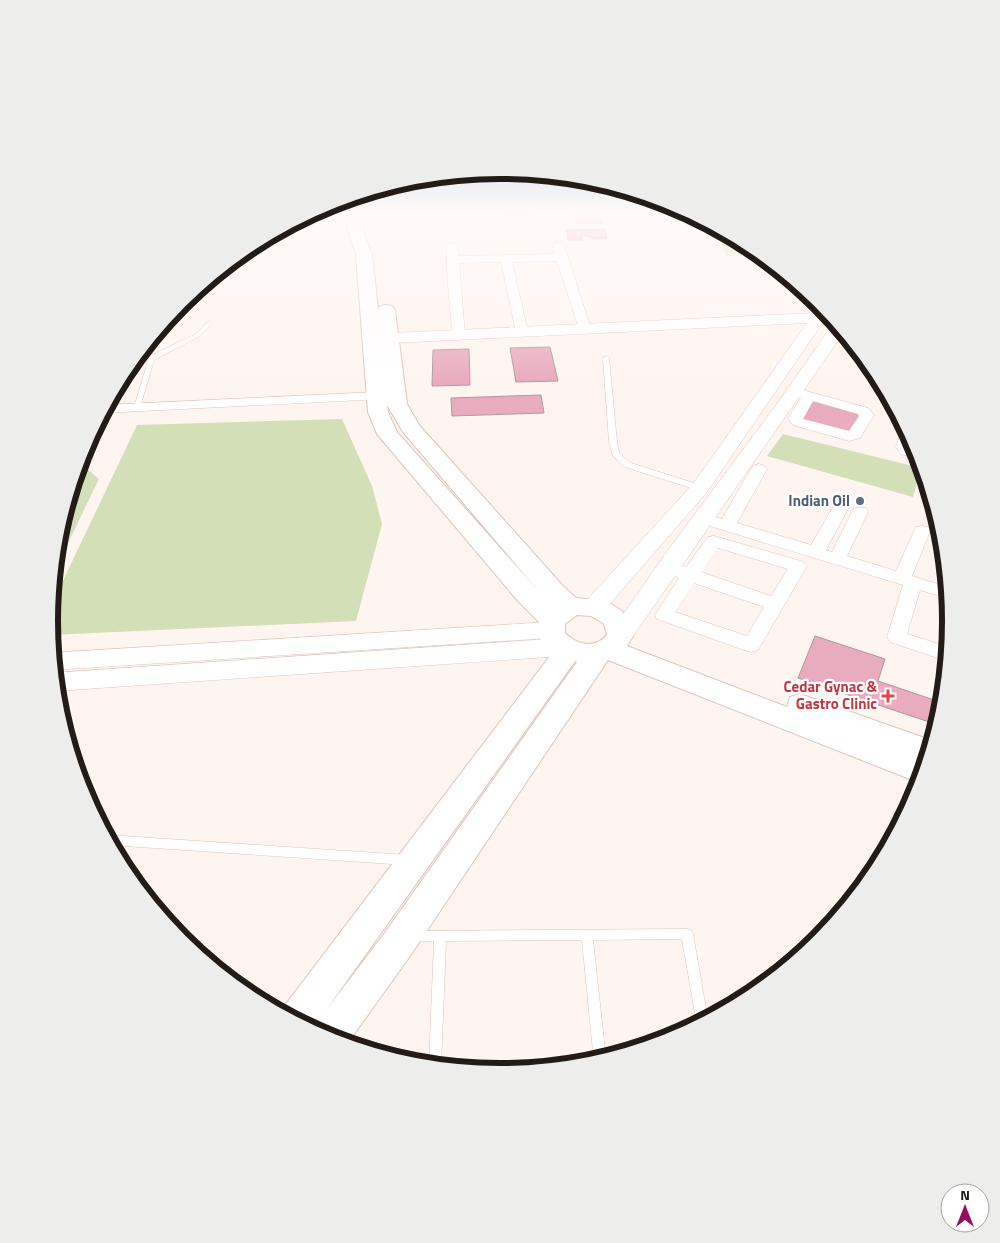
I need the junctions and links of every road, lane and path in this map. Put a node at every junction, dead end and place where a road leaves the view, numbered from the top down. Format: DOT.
graph roads {
  1 [pos="367,269"];
  2 [pos="379,269"];
  3 [pos="454,269"];
  4 [pos="508,269"];
  5 [pos="565,269"];
  6 [pos="819,315"];
  7 [pos="822,319"];
  8 [pos="209,323"];
  9 [pos="585,329"];
  10 [pos="522,332"];
  11 [pos="836,334"];
  12 [pos="460,335"];
  13 [pos="381,338"];
  14 [pos="606,358"];
  15 [pos="377,396"];
  16 [pos="136,407"];
  17 [pos="112,408"];
  18 [pos="759,469"];
  19 [pos="700,488"];
  20 [pos="841,507"];
  21 [pos="860,512"];
  22 [pos="702,518"];
  23 [pos="727,525"];
  24 [pos="922,531"];
  25 [pos="816,552"];
  26 [pos="837,559"];
  27 [pos="667,567"];
  28 [pos="690,575"];
  29 [pos="908,580"];
  30 [pos="942,590"];
  31 [pos="776,604"];
  32 [pos="581,633"];
  33 [pos="942,652"];
  34 [pos="59,661"];
  35 [pos="61,681"];
  36 [pos="923,750"];
  37 [pos="917,769"];
  38 [pos="116,841"];
  39 [pos="415,861"];
  40 [pos="587,935"];
  41 [pos="440,936"];
  42 [pos="402,937"];
  43 [pos="300,1016"];
  44 [pos="701,1016"];
  45 [pos="334,1031"];
  46 [pos="599,1052"];
  47 [pos="435,1059"];
  1 -- 13 [label="main road"];
  2 -- 13 [label="main road"];
  3 -- 12 [label="street"];
  4 -- 10 [label="street"];
  5 -- 9 [label="street"];
  6 -- 9 [label="street"];
  7 -- 19 [label="street"];
  8 -- 16 [label="lane"];
  9 -- 10 [label="street"];
  10 -- 12 [label="street"];
  11 -- 22 [label="street"];
  12 -- 13 [label="street"];
  13 -- 15 [label="main road"];
  13 -- 32 [label="main road"];
  14 -- 19 [label="lane"];
  15 -- 16 [label="street"];
  15 -- 32 [label="main road"];
  16 -- 17 [label="street"];
  18 -- 23 [label="street"];
  19 -- 32 [label="street"];
  20 -- 25 [label="street"];
  21 -- 26 [label="street"];
  22 -- 23 [label="street"];
  22 -- 27 [label="street"];
  23 -- 25 [label="street"];
  24 -- 29 [label="street"];
  25 -- 26 [label="street"];
  26 -- 29 [label="street"];
  27 -- 28 [label="street"];
  27 -- 32 [label="street"];
  28 -- 31 [label="street"];
  28 -- 31 [label="street"];
  28 -- 31 [label="street"];
  29 -- 30 [label="street"];
  29 -- 33 [label="street"];
  32 -- 34 [label="street"];
  32 -- 35 [label="street"];
  32 -- 36 [label="main road"];
  32 -- 37 [label="main road"];
  32 -- 39 [label="main road"];
  32 -- 42 [label="main road"];
  38 -- 39 [label="lane"];
  39 -- 43 [label="main road"];
  40 -- 41 [label="lane"];
  40 -- 44 [label="lane"];
  40 -- 46 [label="lane"];
  41 -- 42 [label="lane"];
  41 -- 47 [label="lane"];
  42 -- 45 [label="main road"];
}
